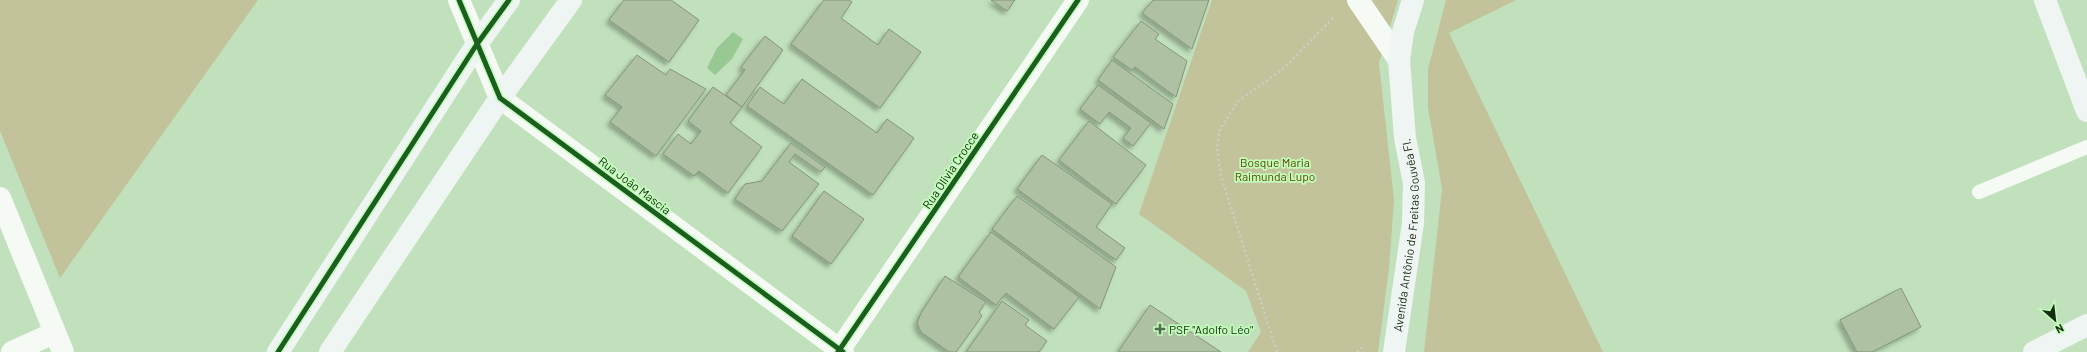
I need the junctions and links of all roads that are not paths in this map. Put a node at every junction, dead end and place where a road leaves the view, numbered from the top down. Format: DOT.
graph roads {
  1 [pos="459,0"];
  2 [pos="509,0"];
  3 [pos="571,0"];
  4 [pos="1078,0"];
  5 [pos="1358,0"];
  6 [pos="1413,0"];
  7 [pos="2046,0"];
  8 [pos="477,44"];
  9 [pos="1399,60"];
  10 [pos="500,98"];
  11 [pos="2087,111"];
  12 [pos="2087,147"];
  13 [pos="1979,192"];
  14 [pos="0,198"];
  15 [pos="2087,325"];
  16 [pos="59,343"];
  17 [pos="840,351"];
  18 [pos="12,352"];
  19 [pos="278,352"];
  20 [pos="330,352"];
  21 [pos="1394,352"];
  22 [pos="2034,352"];
  1 -- 8 [label="street"];
  2 -- 8 [label="street"];
  3 -- 10 [label="street"];
  4 -- 17 [label="street, Rua Olivia Crocce"];
  5 -- 9 [label="street"];
  6 -- 9 [label="street, Avenida Antônio de Freitas Gouvêa Fl."];
  7 -- 11 [label="street"];
  8 -- 10 [label="street"];
  8 -- 19 [label="street"];
  9 -- 21 [label="street, Avenida Antônio de Freitas Gouvêa Fl."];
  10 -- 17 [label="street, Rua João Mascia"];
  10 -- 20 [label="street"];
  12 -- 13 [label="lane"];
  14 -- 16 [label="street"];
  15 -- 22 [label="street"];
  16 -- 18 [label="street"];
}
